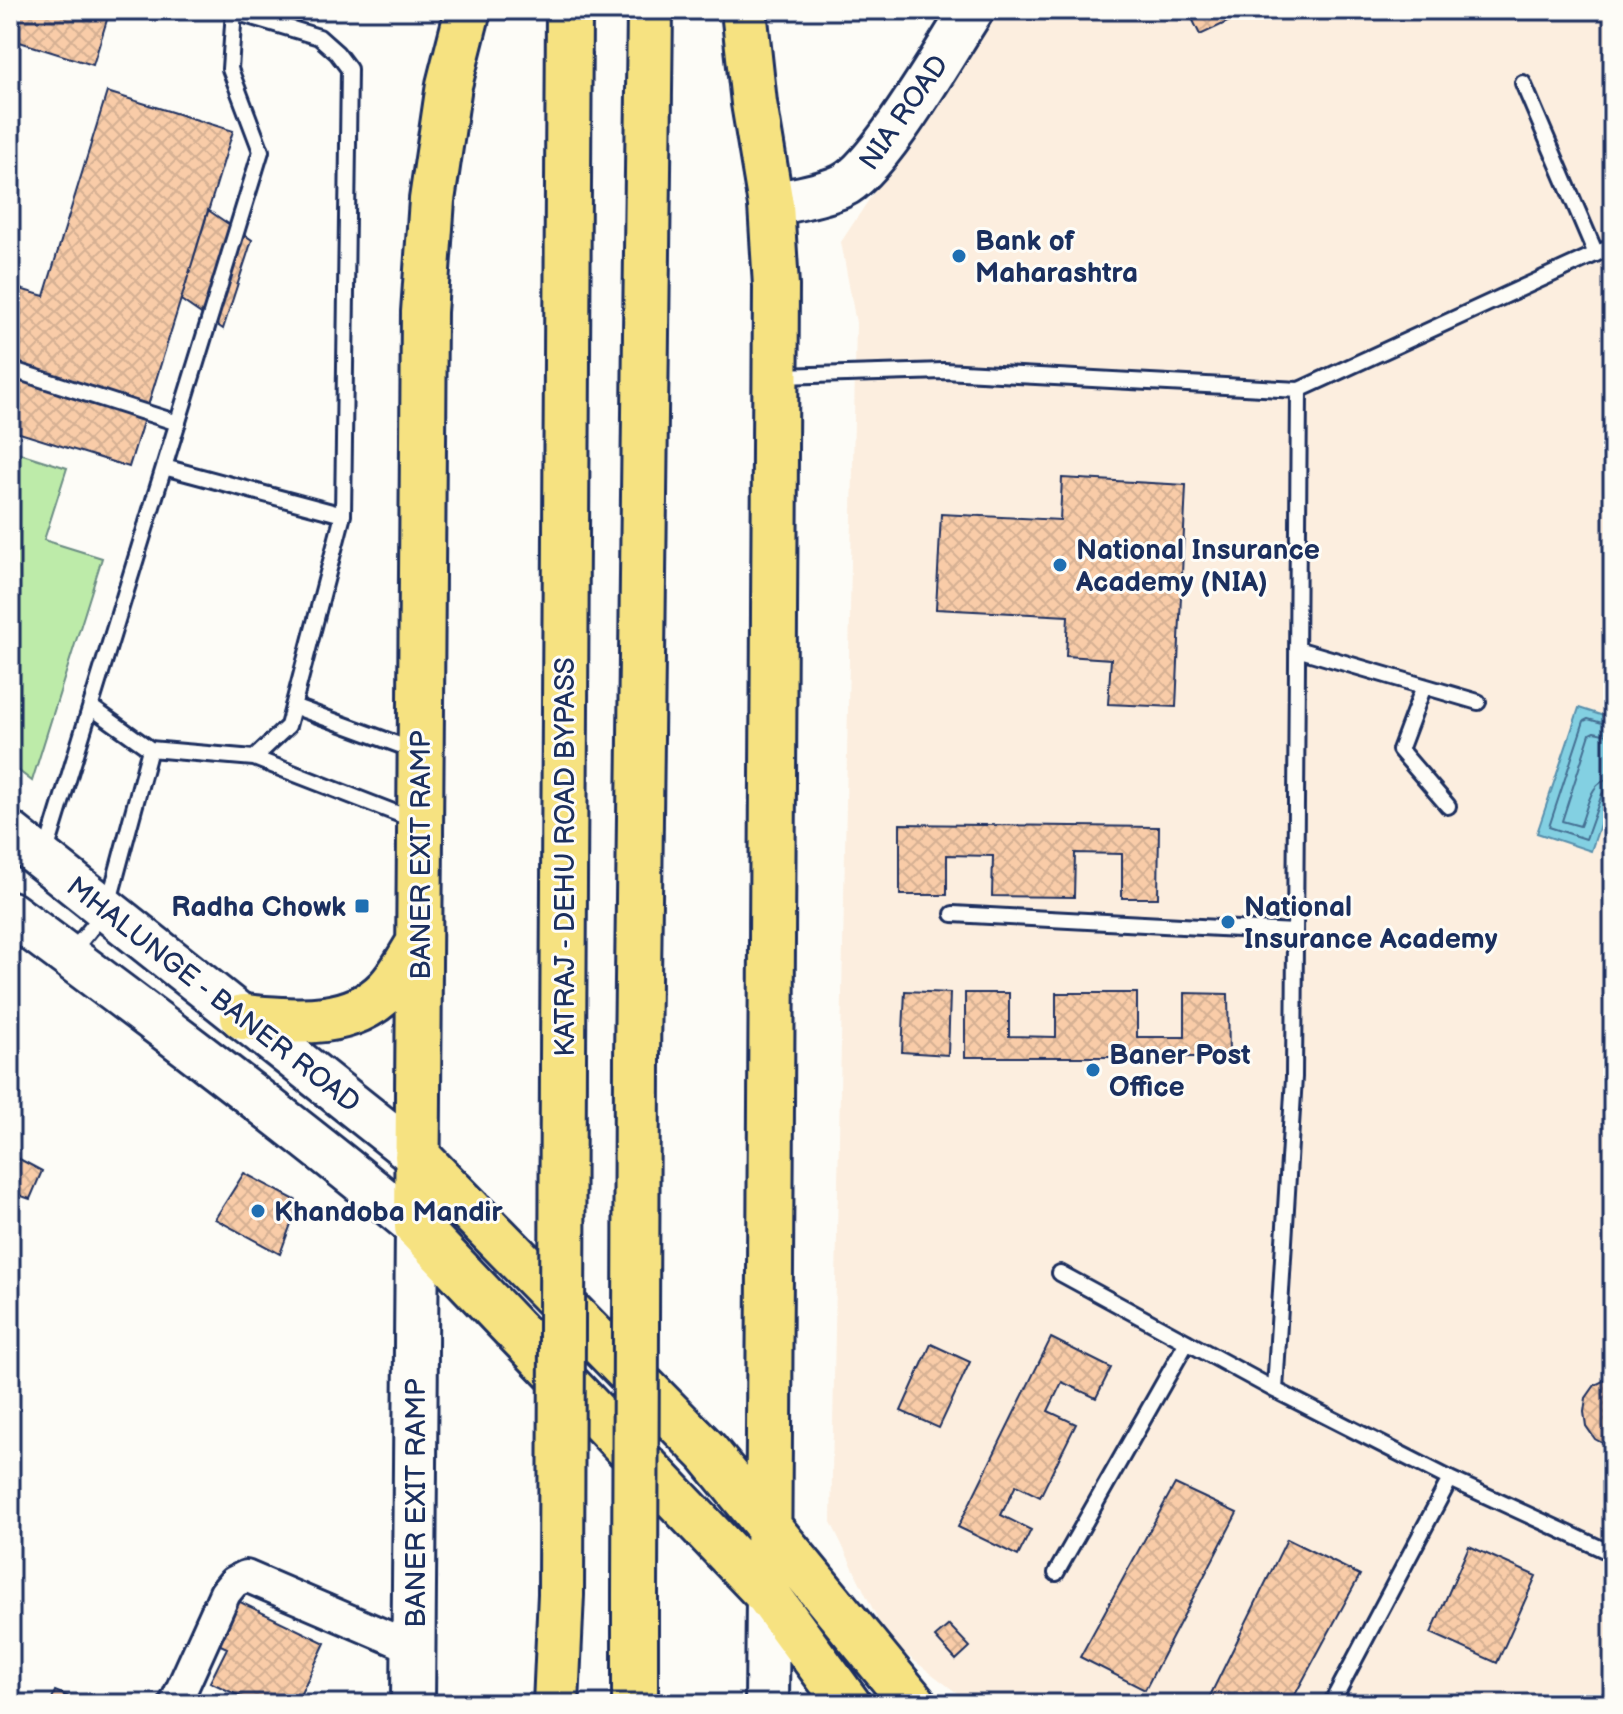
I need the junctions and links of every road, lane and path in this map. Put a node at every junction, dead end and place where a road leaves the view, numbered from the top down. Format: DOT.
graph roads {
  1 [pos="468,10"];
  2 [pos="569,10"];
  3 [pos="650,10"];
  4 [pos="744,10"];
  5 [pos="972,10"];
  6 [pos="232,11"];
  7 [pos="1523,83"];
  8 [pos="771,205"];
  9 [pos="1613,246"];
  10 [pos="1596,254"];
  11 [pos="10,369"];
  12 [pos="776,376"];
  13 [pos="1299,390"];
  14 [pos="178,423"];
  15 [pos="164,467"];
  16 [pos="343,515"];
  17 [pos="1297,649"];
  18 [pos="1424,686"];
  19 [pos="1478,702"];
  20 [pos="293,706"];
  21 [pos="91,707"];
  22 [pos="150,749"];
  23 [pos="421,752"];
  24 [pos="254,758"];
  25 [pos="1448,806"];
  26 [pos="420,822"];
  27 [pos="10,833"];
  28 [pos="44,859"];
  29 [pos="107,909"];
  30 [pos="10,913"];
  31 [pos="953,914"];
  32 [pos="1295,932"];
  33 [pos="419,943"];
  34 [pos="68,956"];
  35 [pos="243,1017"];
  36 [pos="417,1156"];
  37 [pos="417,1227"];
  38 [pos="1060,1273"];
  39 [pos="1187,1342"];
  40 [pos="1275,1390"];
  41 [pos="1450,1479"];
  42 [pos="769,1527"];
  43 [pos="1613,1554"];
  44 [pos="1056,1573"];
  45 [pos="768,1595"];
  46 [pos="414,1648"];
  47 [pos="175,1704"];
  48 [pos="413,1704"];
  49 [pos="556,1704"];
  50 [pos="635,1704"];
  51 [pos="767,1704"];
  52 [pos="848,1704"];
  53 [pos="914,1704"];
  54 [pos="1331,1704"];
  1 -- 23 [label="main road, BANER EXIT RAMP"];
  2 -- 49 [label="main road, KATRAJ - DEHU ROAD BYPASS, bridge"];
  3 -- 50 [label="main road, bridge"];
  4 -- 8 [label="main road"];
  5 -- 8 [label="main road, NIA ROAD"];
  6 -- 14 [label="lane"];
  6 -- 16 [label="lane"];
  7 -- 10 [label="lane"];
  8 -- 12 [label="main road"];
  9 -- 10 [label="lane"];
  10 -- 13 [label="lane"];
  11 -- 14 [label="lane"];
  12 -- 13 [label="lane"];
  12 -- 42 [label="main road"];
  13 -- 17 [label="lane"];
  14 -- 15 [label="lane"];
  15 -- 16 [label="lane"];
  15 -- 21 [label="lane"];
  16 -- 20 [label="lane"];
  17 -- 18 [label="lane"];
  17 -- 32 [label="lane"];
  18 -- 19 [label="lane"];
  18 -- 25 [label="lane"];
  20 -- 23 [label="lane"];
  20 -- 24 [label="lane"];
  21 -- 22 [label="lane"];
  21 -- 28 [label="lane"];
  22 -- 24 [label="lane"];
  22 -- 29 [label="lane"];
  23 -- 26 [label="main road, BANER EXIT RAMP"];
  24 -- 26 [label="lane"];
  26 -- 33 [label="main road, BANER EXIT RAMP"];
  27 -- 28 [label="main road, MHALUNGE - BANER ROAD"];
  28 -- 29 [label="main road, MHALUNGE - BANER ROAD"];
  29 -- 34 [label="lane"];
  29 -- 35 [label="main road, MHALUNGE - BANER ROAD"];
  30 -- 34 [label="main road, MHALUNGE - BANER ROAD"];
  31 -- 32 [label="lane"];
  32 -- 40 [label="lane"];
  33 -- 35 [label="main road"];
  33 -- 36 [label="main road, BANER EXIT RAMP"];
  34 -- 37 [label="main road, MHALUNGE - BANER ROAD"];
  35 -- 36 [label="main road, MHALUNGE - BANER ROAD"];
  36 -- 37 [label="main road, BANER EXIT RAMP"];
  36 -- 42 [label="main road"];
  37 -- 45 [label="main road"];
  37 -- 46 [label="main road, BANER EXIT RAMP"];
  38 -- 39 [label="lane"];
  39 -- 40 [label="lane"];
  39 -- 44 [label="lane"];
  40 -- 41 [label="lane"];
  41 -- 43 [label="lane"];
  41 -- 54 [label="lane"];
  42 -- 45 [label="main road"];
  42 -- 53 [label="main road"];
  45 -- 51 [label="main road"];
  45 -- 52 [label="main road"];
  46 -- 47 [label="street"];
  46 -- 48 [label="main road, BANER EXIT RAMP"];
}
